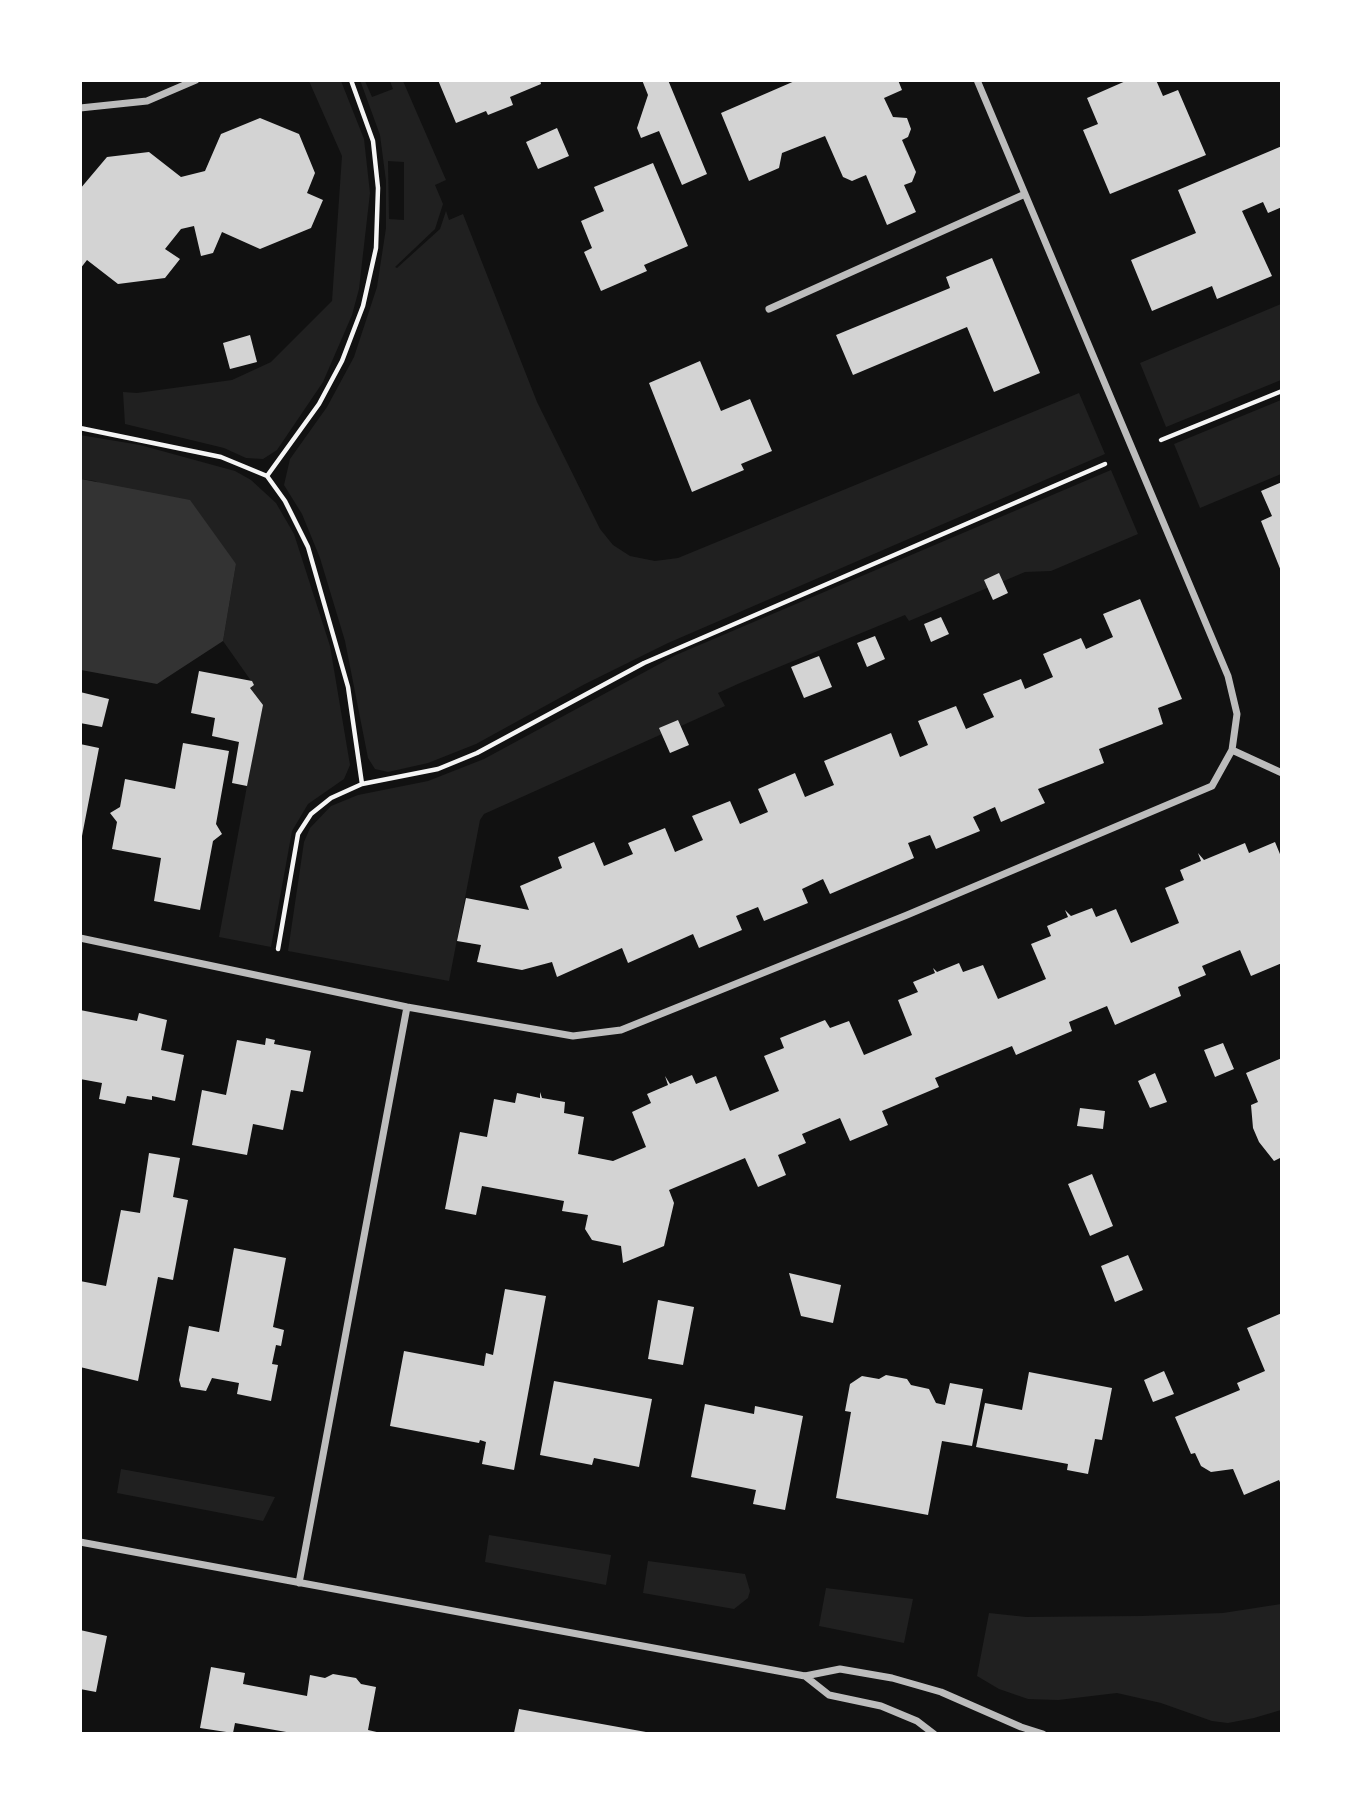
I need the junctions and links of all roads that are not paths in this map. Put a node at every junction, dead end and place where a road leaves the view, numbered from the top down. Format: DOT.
graph roads {
  1 [pos="196,80"];
  2 [pos="977,80"];
  3 [pos="80,108"];
  4 [pos="1025,194"];
  5 [pos="769,309"];
  6 [pos="1232,750"];
  7 [pos="1282,774"];
  8 [pos="80,938"];
  9 [pos="407,1007"];
  10 [pos="80,1542"];
  11 [pos="299,1583"];
  12 [pos="805,1676"];
  13 [pos="934,1734"];
  14 [pos="1043,1734"];
  1 -- 3 [label="street"];
  2 -- 4 [label="street"];
  4 -- 5 [label="street"];
  4 -- 6 [label="street"];
  6 -- 7 [label="street"];
  6 -- 9 [label="street"];
  8 -- 9 [label="street"];
  9 -- 11 [label="street"];
  10 -- 11 [label="street"];
  11 -- 12 [label="street"];
  12 -- 13 [label="street"];
  12 -- 14 [label="street"];
}
